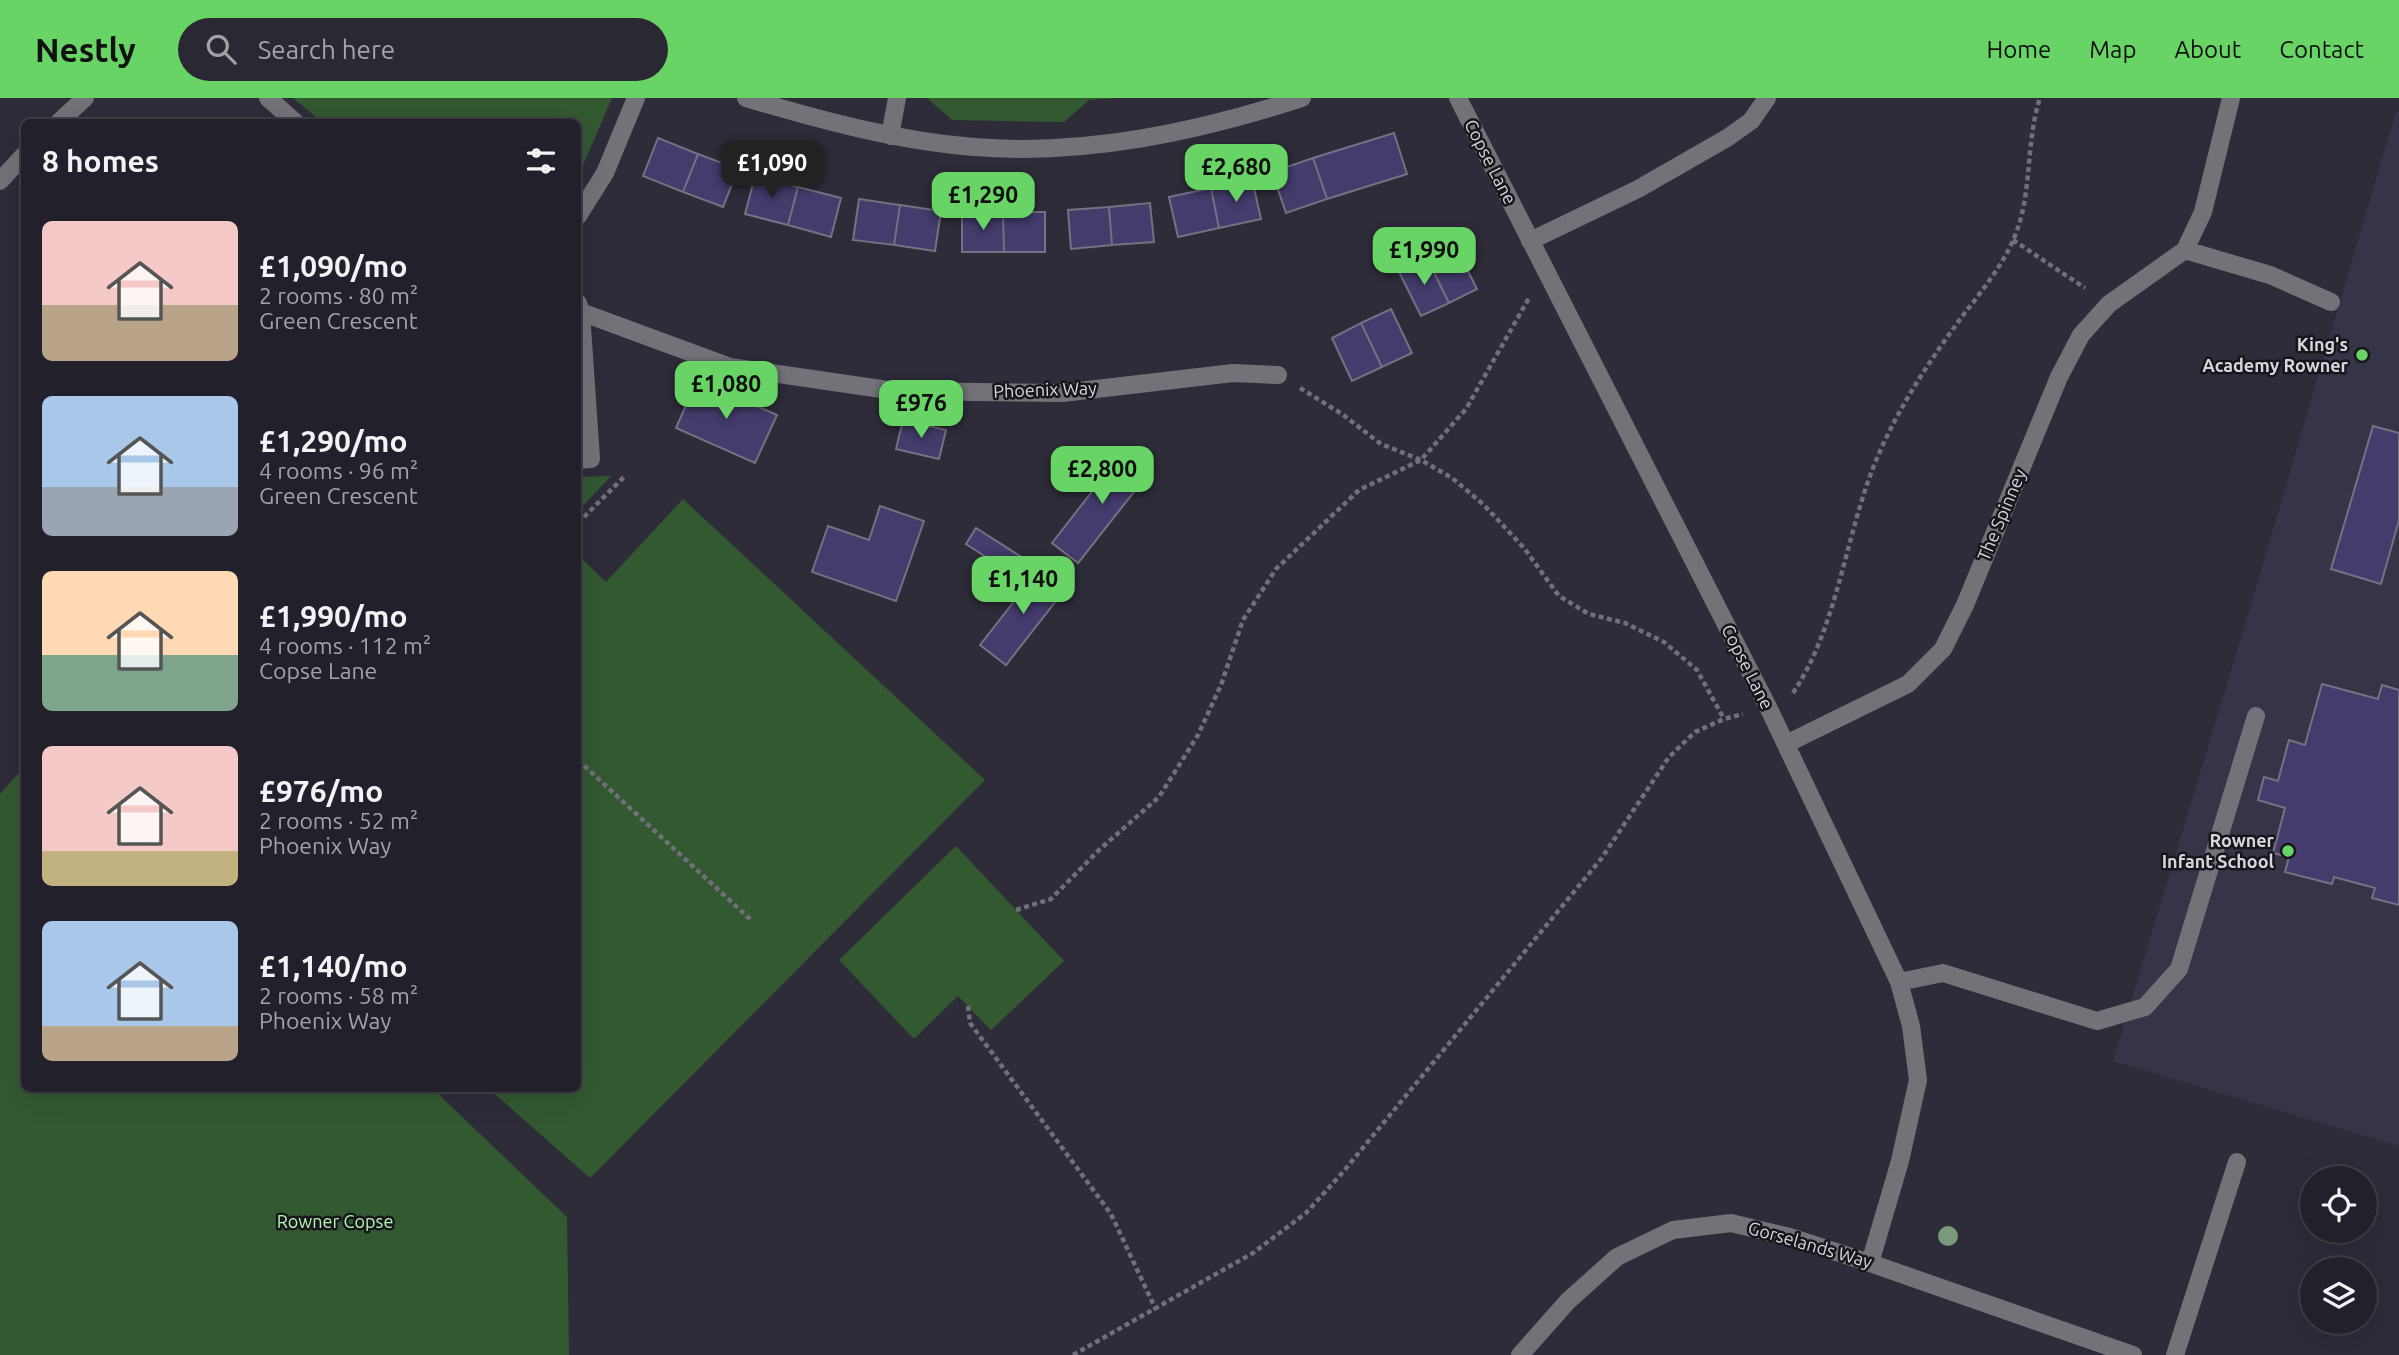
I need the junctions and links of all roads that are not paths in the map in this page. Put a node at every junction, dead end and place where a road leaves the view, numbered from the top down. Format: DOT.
graph roads {
  1 [pos="85,98"];
  2 [pos="268,98"];
  3 [pos="636,98"];
  4 [pos="746,98"];
  5 [pos="897,98"];
  6 [pos="1302,98"];
  7 [pos="1458,98"];
  8 [pos="1767,98"];
  9 [pos="2231,98"];
  10 [pos="62,119"];
  11 [pos="292,119"];
  12 [pos="890,136"];
  13 [pos="21,158"];
  14 [pos="0,181"];
  15 [pos="581,211"];
  16 [pos="1530,241"];
  17 [pos="2185,250"];
  18 [pos="2331,302"];
  19 [pos="581,308"];
  20 [pos="581,322"];
  21 [pos="1278,375"];
  22 [pos="581,460"];
  23 [pos="2256,716"];
  24 [pos="1786,744"];
  25 [pos="1899,982"];
  26 [pos="2237,1162"];
  27 [pos="1870,1262"];
  28 [pos="1520,1355"];
  29 [pos="2133,1355"];
  30 [pos="2175,1355"];
  1 -- 10 [label="street"];
  2 -- 11 [label="street"];
  3 -- 15 [label="street"];
  4 -- 12 [label="street"];
  5 -- 12 [label="street"];
  6 -- 12 [label="street"];
  7 -- 16 [label="street, Copse Lane"];
  8 -- 16 [label="street"];
  9 -- 17 [label="street, The Spinney"];
  13 -- 14 [label="street"];
  16 -- 24 [label="street, Copse Lane"];
  17 -- 18 [label="street"];
  17 -- 24 [label="street, The Spinney"];
  19 -- 21 [label="street, Phoenix Way"];
  20 -- 22 [label="street"];
  23 -- 25 [label="street"];
  24 -- 25 [label="street, Copse Lane"];
  25 -- 27 [label="street, Copse Lane"];
  26 -- 30 [label="street"];
  27 -- 28 [label="street, Gorselands Way"];
  27 -- 29 [label="street, Gorselands Way"];
}
